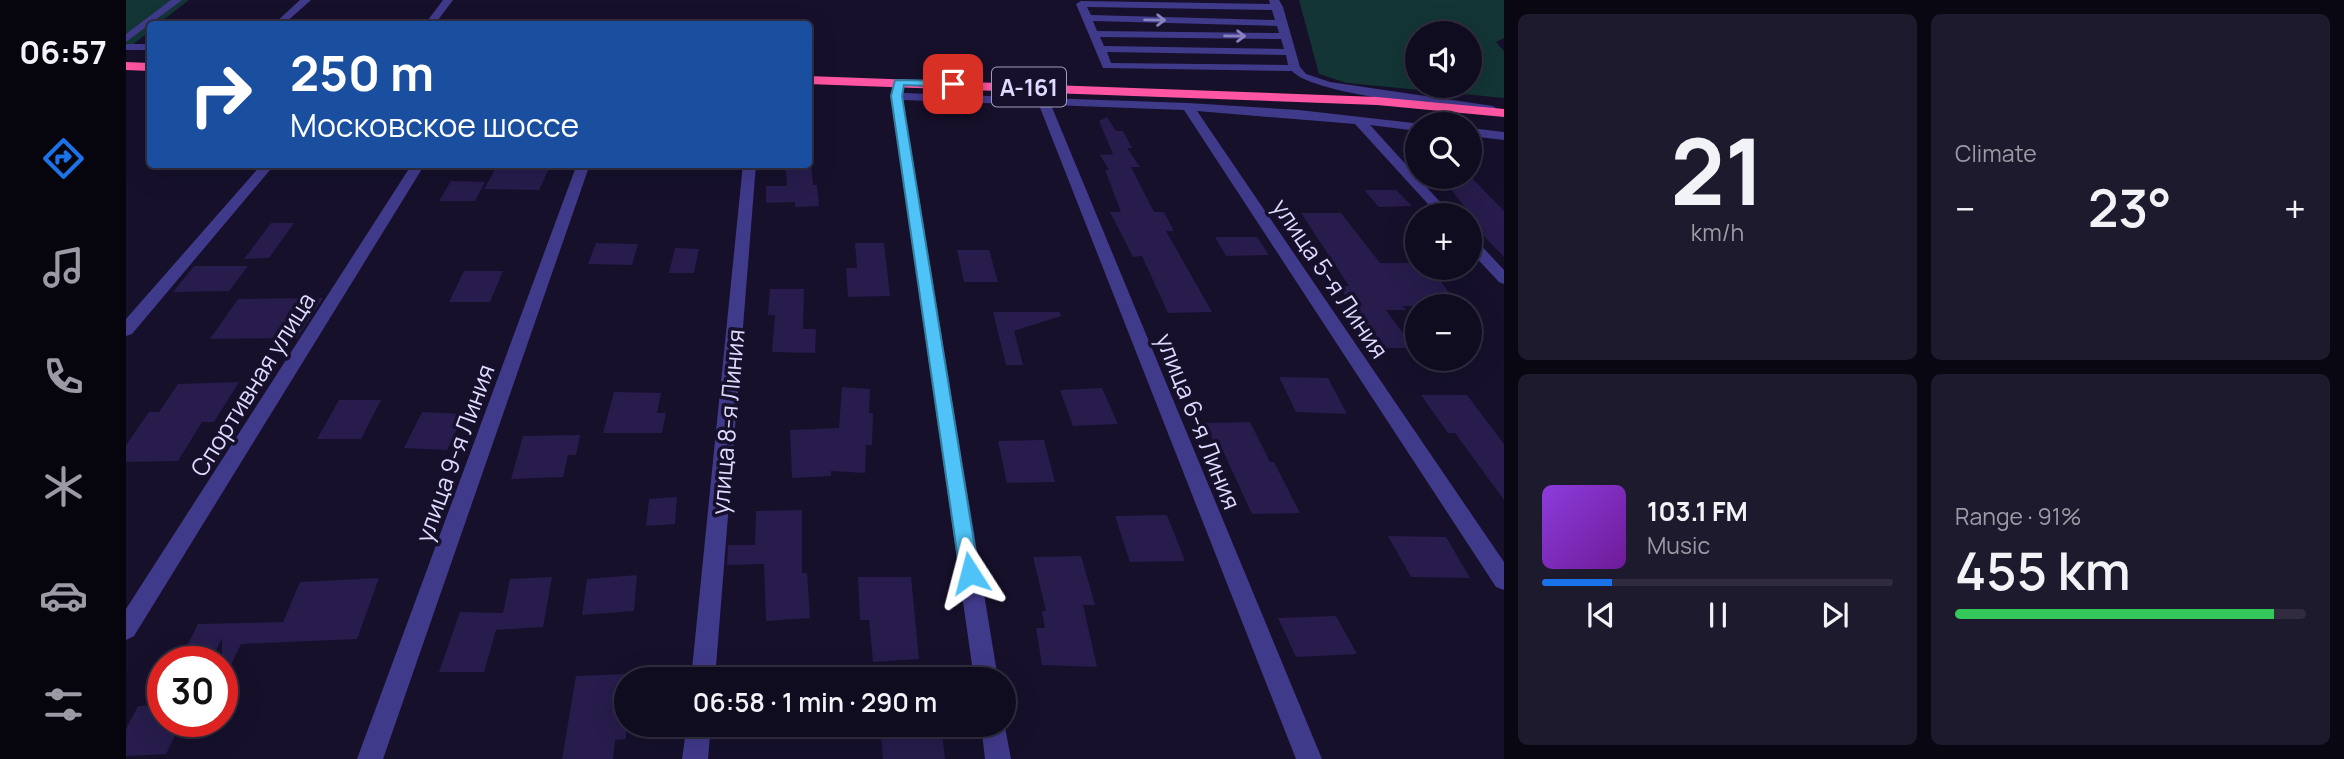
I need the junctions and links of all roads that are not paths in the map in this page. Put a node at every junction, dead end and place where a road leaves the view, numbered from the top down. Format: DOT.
graph roads {
  1 [pos="177,0"];
  2 [pos="306,0"];
  3 [pos="448,0"];
  4 [pos="1276,4"];
  5 [pos="1087,18"];
  6 [pos="150,21"];
  7 [pos="282,21"];
  8 [pos="432,21"];
  9 [pos="147,23"];
  10 [pos="1282,23"];
  11 [pos="1093,34"];
  12 [pos="1287,36"];
  13 [pos="126,39"];
  14 [pos="126,47"];
  15 [pos="147,47"];
  16 [pos="1100,50"];
  17 [pos="1292,52"];
  18 [pos="126,66"];
  19 [pos="147,67"];
  20 [pos="1295,68"];
  21 [pos="812,80"];
  22 [pos="898,89"];
  23 [pos="1250,95"];
  24 [pos="1044,102"];
  25 [pos="1461,104"];
  26 [pos="1188,107"];
  27 [pos="1445,107"];
  28 [pos="1504,112"];
  29 [pos="1359,121"];
  30 [pos="1504,123"];
  31 [pos="1405,126"];
  32 [pos="1482,133"];
  33 [pos="1504,136"];
  34 [pos="266,168"];
  35 [pos="416,168"];
  36 [pos="583,168"];
  37 [pos="751,168"];
  38 [pos="1435,203"];
  39 [pos="1482,255"];
  40 [pos="1504,279"];
  41 [pos="126,330"];
  42 [pos="1504,580"];
  43 [pos="126,629"];
  44 [pos="704,667"];
  45 [pos="984,667"];
  46 [pos="698,737"];
  47 [pos="995,737"];
  48 [pos="370,759"];
  49 [pos="695,759"];
  50 [pos="998,759"];
  51 [pos="1309,759"];
  1 -- 6 [label="street"];
  2 -- 7 [label="street"];
  3 -- 8 [label="street"];
  4 -- 5 [label="street"];
  4 -- 10 [label="street"];
  5 -- 10 [label="street, one-way"];
  5 -- 11 [label="street"];
  9 -- 13 [label="street"];
  10 -- 12 [label="street"];
  11 -- 12 [label="street, one-way"];
  11 -- 16 [label="street"];
  12 -- 17 [label="street"];
  14 -- 15 [label="street"];
  16 -- 17 [label="street"];
  16 -- 20 [label="street"];
  17 -- 20 [label="street"];
  18 -- 19 [label="highway"];
  20 -- 25 [label="street"];
  21 -- 22 [label="highway, А-161"];
  22 -- 23 [label="highway, А-161"];
  22 -- 24 [label="street"];
  22 -- 45 [label="street"];
  23 -- 27 [label="highway, А-161"];
  23 -- 30 [label="highway, А-161"];
  24 -- 26 [label="street"];
  24 -- 51 [label="street, улица 6-я Линия"];
  25 -- 27 [label="street"];
  25 -- 28 [label="street"];
  26 -- 29 [label="street"];
  26 -- 42 [label="street, улица 5-я Линия"];
  27 -- 28 [label="highway, А-161"];
  29 -- 31 [label="street"];
  29 -- 38 [label="street"];
  32 -- 33 [label="street"];
  34 -- 41 [label="street"];
  35 -- 43 [label="street, Спортивная улица"];
  36 -- 48 [label="street, улица 9-я Линия"];
  37 -- 44 [label="street, улица 8-я Линия"];
  39 -- 40 [label="street"];
  46 -- 49 [label="street"];
  47 -- 50 [label="street"];
}
